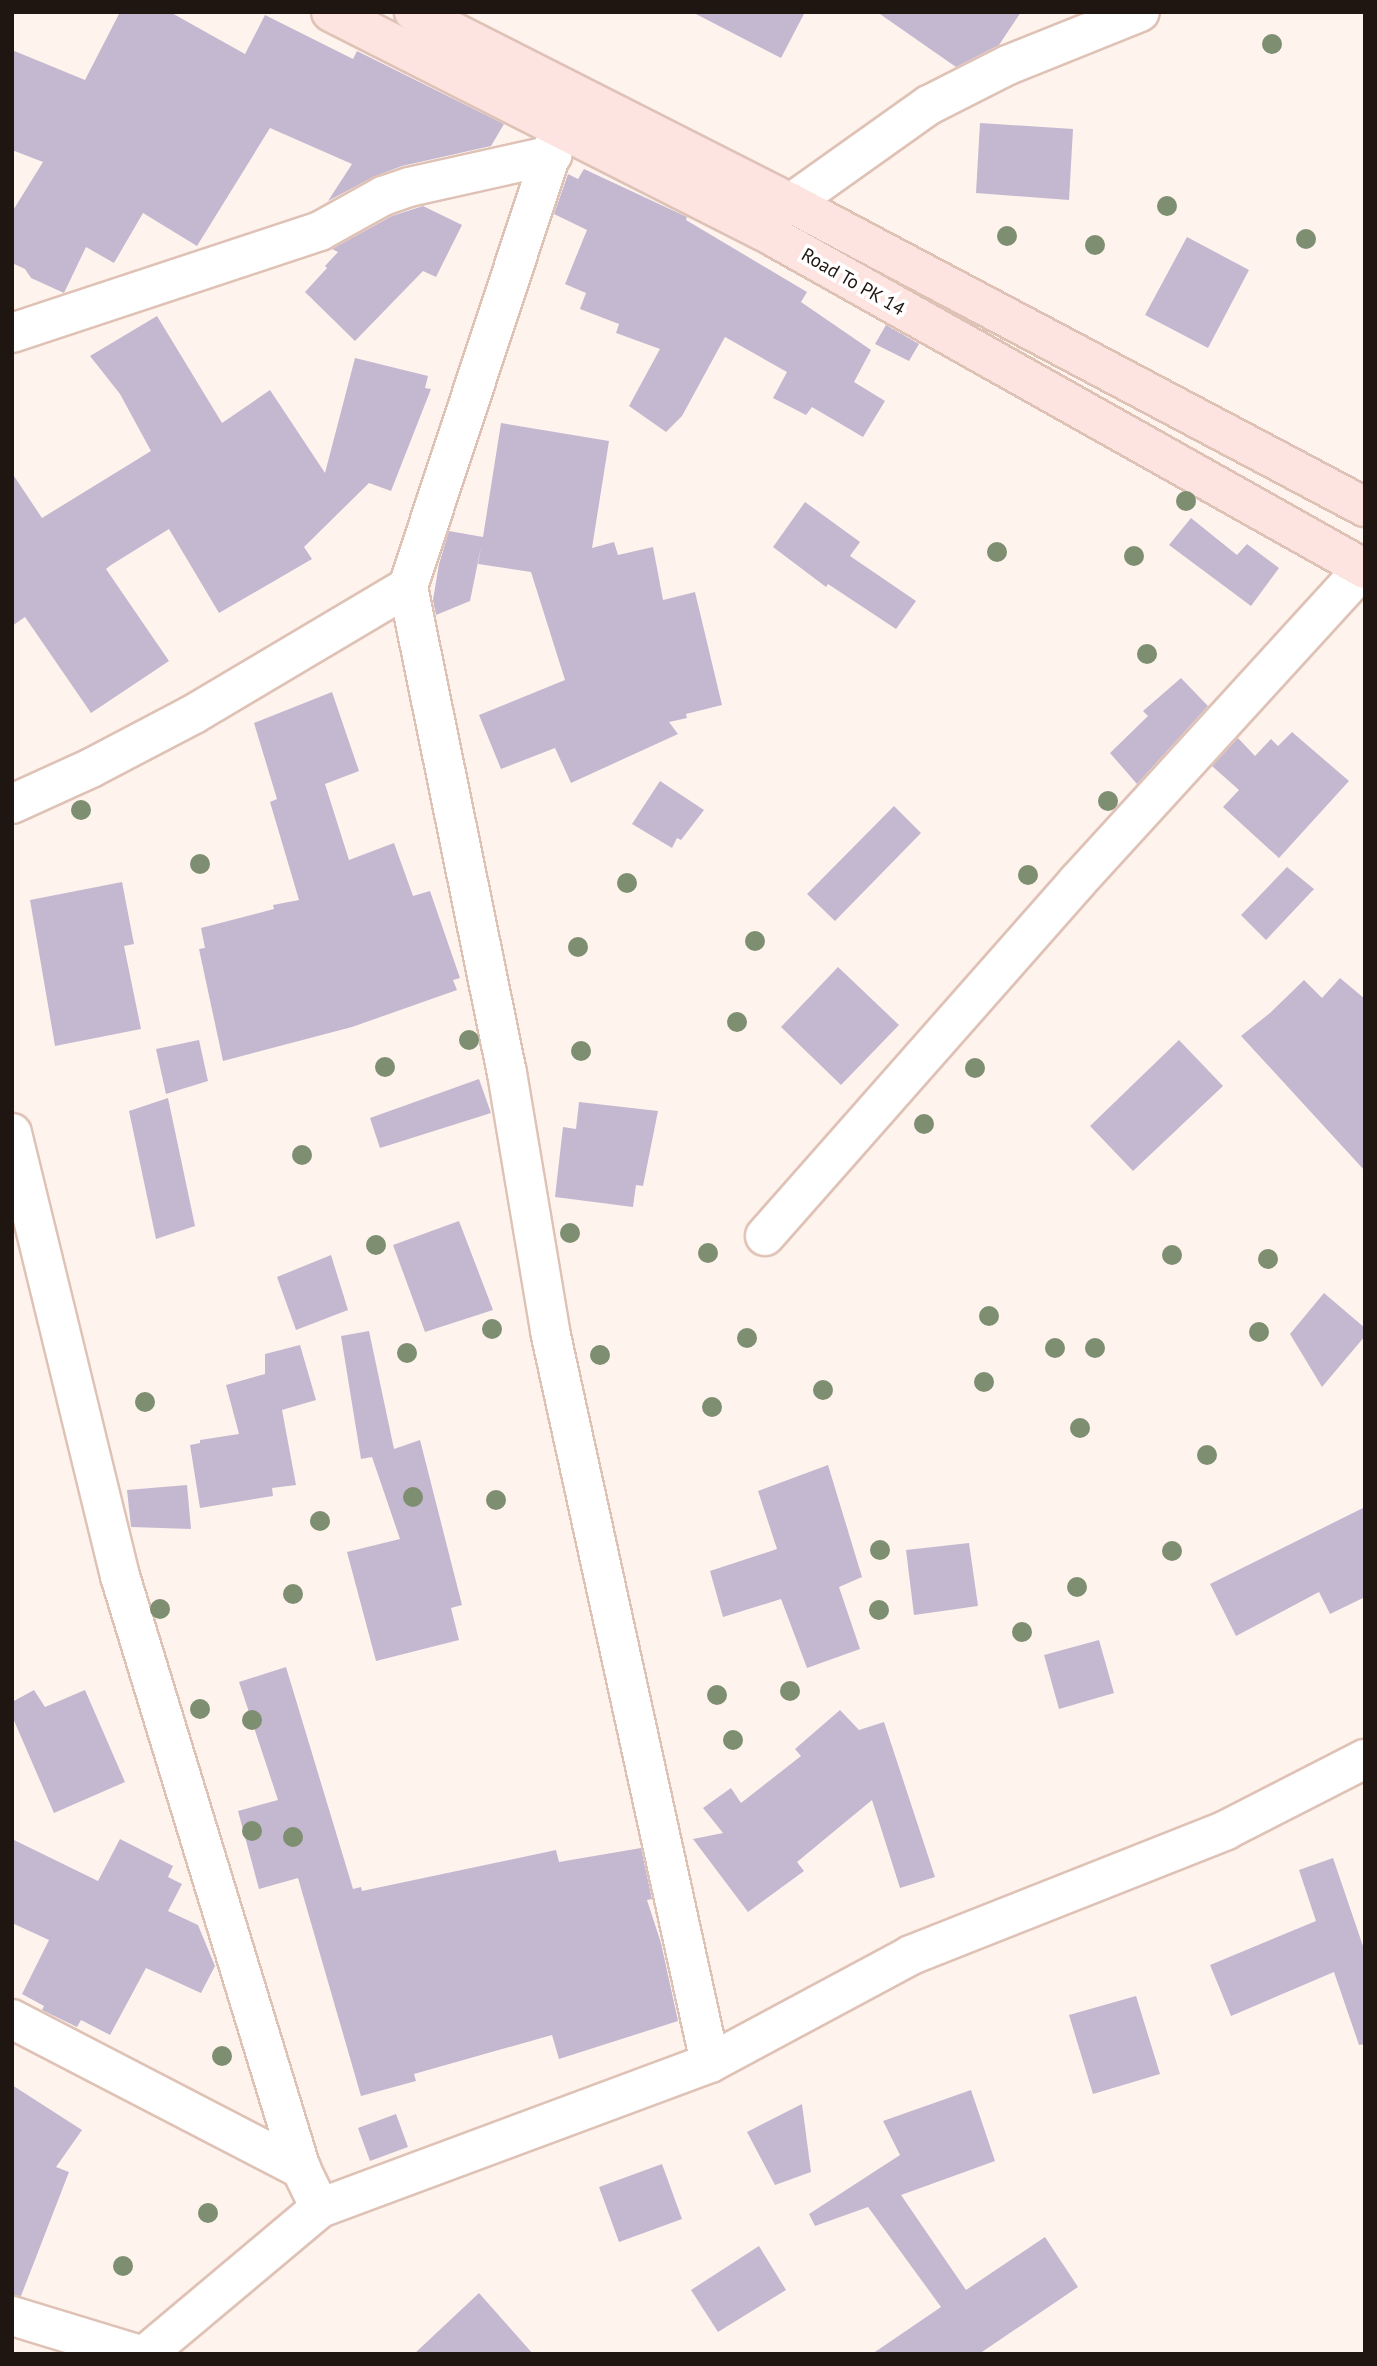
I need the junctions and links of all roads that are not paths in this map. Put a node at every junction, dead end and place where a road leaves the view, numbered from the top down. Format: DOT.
graph roads {
  1 [pos="331,12"];
  2 [pos="414,12"];
  3 [pos="1140,12"];
  4 [pos="556,141"];
  5 [pos="791,203"];
  6 [pos="12,333"];
  7 [pos="1365,507"];
  8 [pos="1364,568"];
  9 [pos="408,586"];
  10 [pos="12,804"];
  11 [pos="12,1133"];
  12 [pos="765,1236"];
  13 [pos="1365,1759"];
  14 [pos="12,2020"];
  15 [pos="710,2063"];
  16 [pos="301,2169"];
  17 [pos="320,2208"];
  18 [pos="12,2316"];
  19 [pos="137,2354"];
  20 [pos="146,2354"];
  1 -- 4 [label="main road, Road To PK 14"];
  2 -- 5 [label="main road, Road To PK 14"];
  3 -- 5 [label="street"];
  4 -- 6 [label="street"];
  4 -- 8 [label="main road, Road To PK 14"];
  4 -- 9 [label="street"];
  5 -- 7 [label="main road, Road To PK 14"];
  8 -- 12 [label="street"];
  9 -- 10 [label="street"];
  9 -- 15 [label="street"];
  11 -- 16 [label="street"];
  13 -- 15 [label="street"];
  14 -- 16 [label="street"];
  15 -- 17 [label="street"];
  16 -- 17 [label="street"];
  17 -- 20 [label="street"];
  18 -- 19 [label="street"];
}
